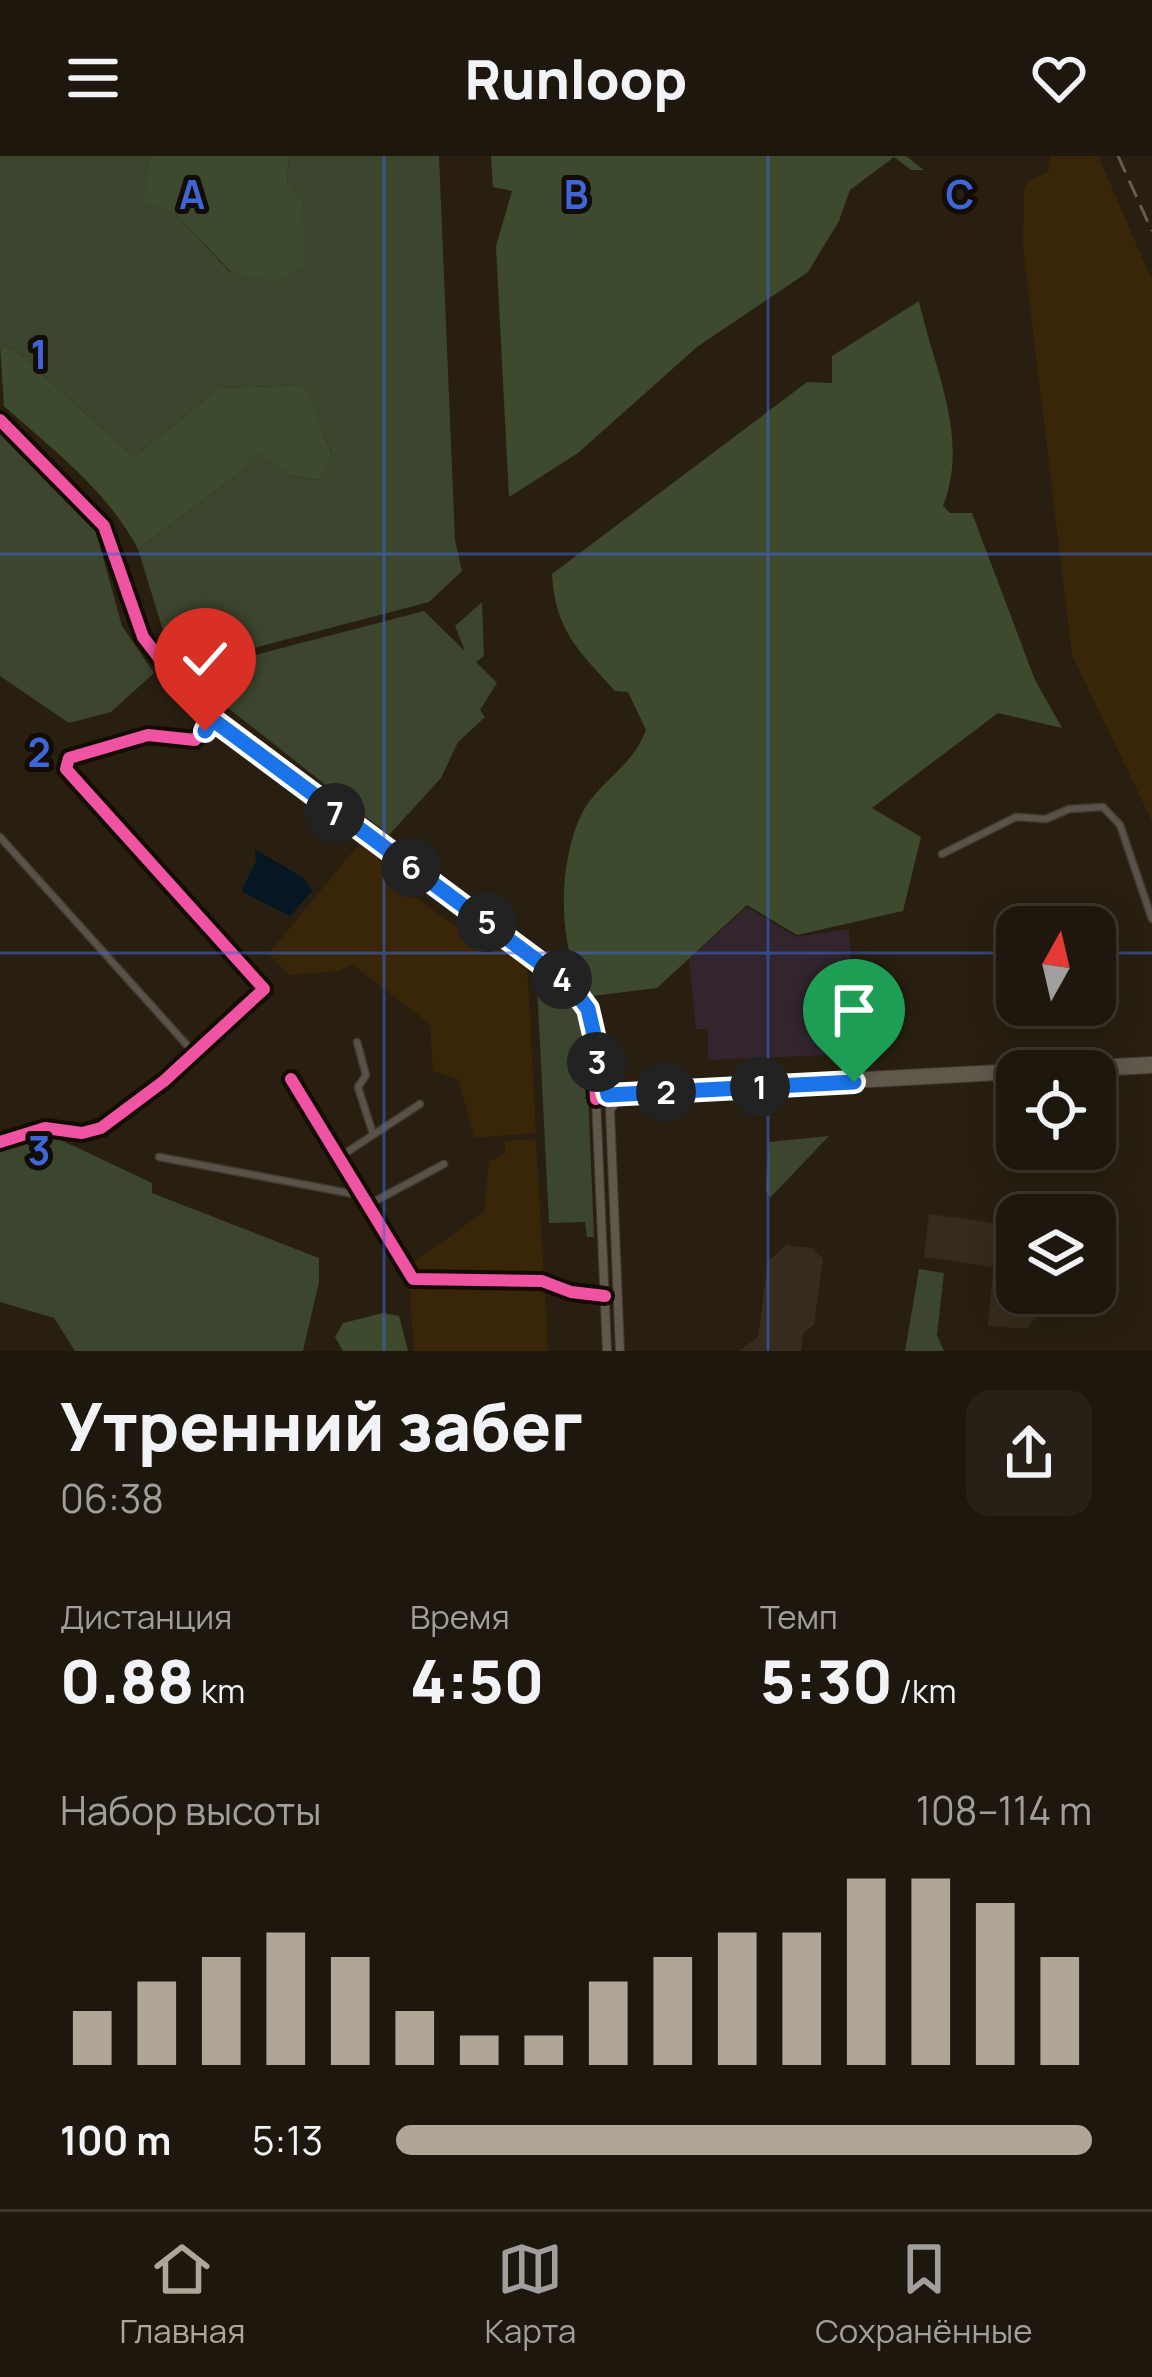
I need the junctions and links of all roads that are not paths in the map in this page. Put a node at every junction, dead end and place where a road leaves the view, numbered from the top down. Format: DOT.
graph roads {
  1 [pos="0,420"];
  2 [pos="212,719"];
  3 [pos="0,836"];
  4 [pos="942,854"];
  5 [pos="1152,919"];
  6 [pos="357,1042"];
  7 [pos="195,1054"];
  8 [pos="595,1055"];
  9 [pos="1152,1065"];
  10 [pos="1116,1069"];
  11 [pos="601,1073"];
  12 [pos="996,1076"];
  13 [pos="291,1079"];
  14 [pos="626,1090"];
  15 [pos="601,1092"];
  16 [pos="420,1103"];
  17 [pos="610,1110"];
  18 [pos="374,1135"];
  19 [pos="0,1142"];
  20 [pos="159,1157"];
  21 [pos="337,1159"];
  22 [pos="444,1164"];
  23 [pos="358,1195"];
  24 [pos="366,1206"];
  25 [pos="605,1296"];
  26 [pos="607,1351"];
  27 [pos="620,1351"];
  1 -- 2 [label="street"];
  2 -- 7 [label="street"];
  2 -- 8 [label="street"];
  3 -- 7 [label="street"];
  4 -- 5 [label="street"];
  6 -- 18 [label="street"];
  7 -- 19 [label="street"];
  8 -- 11 [label="street"];
  8 -- 15 [label="street"];
  9 -- 10 [label="main road"];
  9 -- 14 [label="main road"];
  11 -- 14 [label="street"];
  11 -- 15 [label="street"];
  12 -- 14 [label="main road"];
  13 -- 21 [label="street"];
  14 -- 15 [label="main road"];
  14 -- 17 [label="main road"];
  15 -- 17 [label="street"];
  15 -- 25 [label="main road"];
  16 -- 18 [label="street"];
  17 -- 27 [label="main road"];
  18 -- 21 [label="street"];
  20 -- 23 [label="street"];
  21 -- 23 [label="street"];
  22 -- 24 [label="street"];
  23 -- 24 [label="street"];
  24 -- 25 [label="street"];
  25 -- 26 [label="main road"];
  26 -- 27 [label="street"];
}
